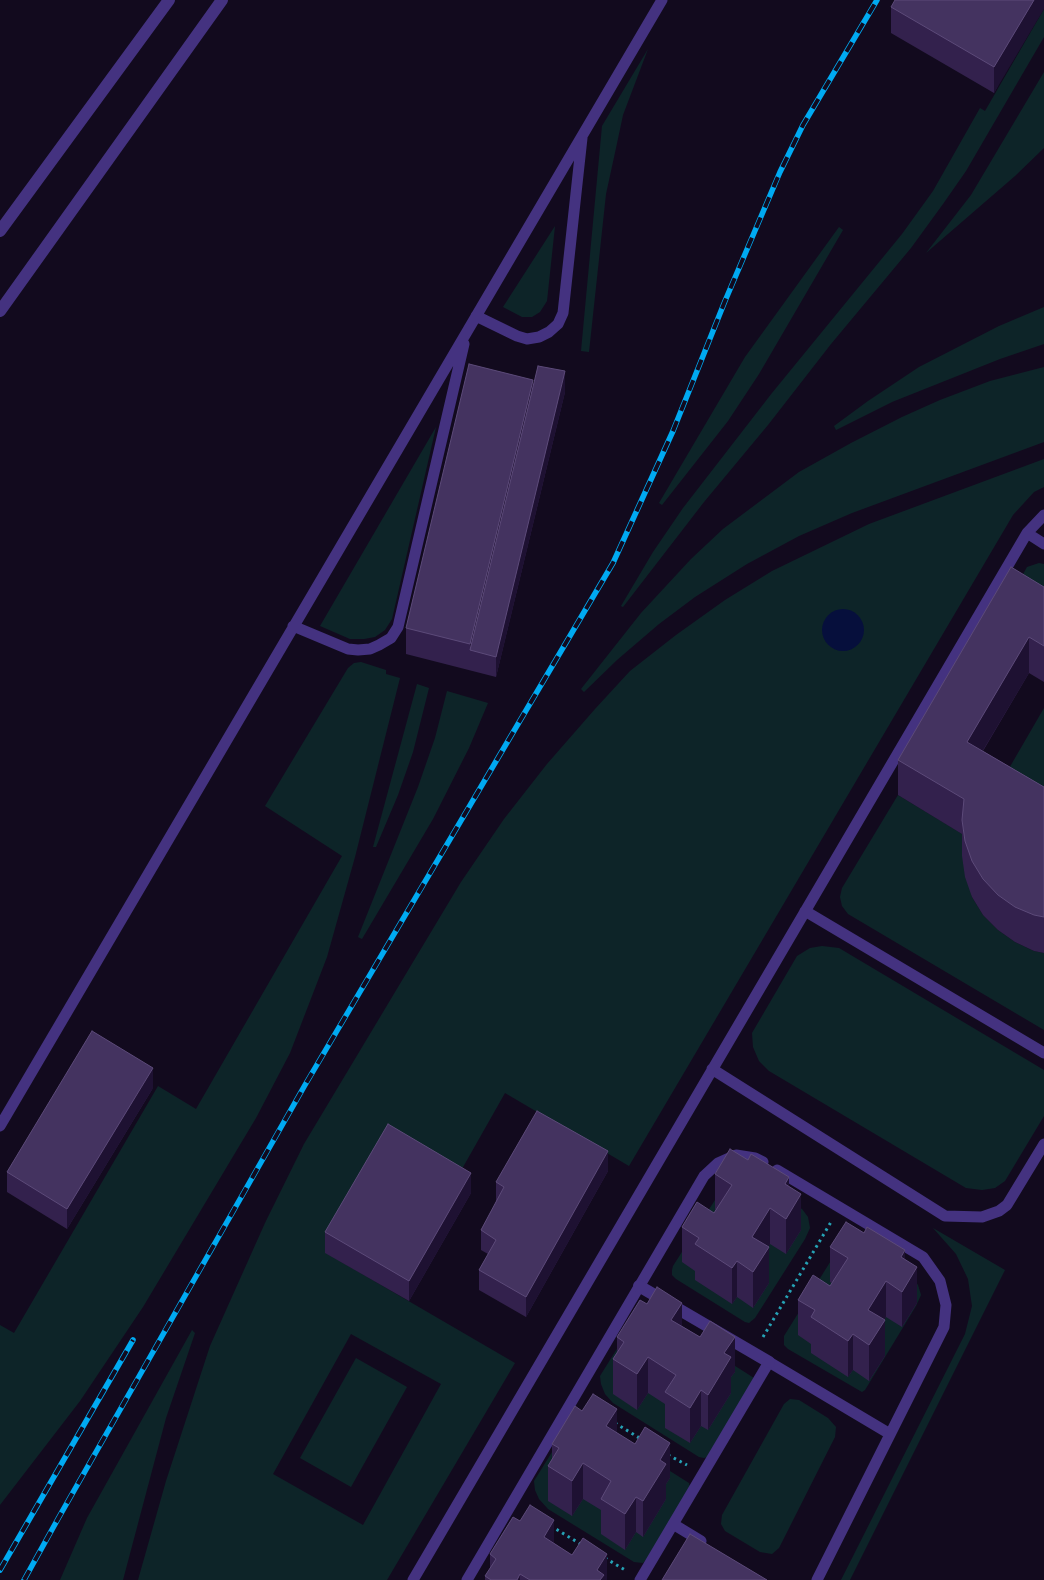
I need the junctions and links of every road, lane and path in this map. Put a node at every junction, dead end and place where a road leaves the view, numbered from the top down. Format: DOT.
graph roads {
  1 [pos="169,0"];
  2 [pos="222,0"];
  3 [pos="662,0"];
  4 [pos="583,134"];
  5 [pos="0,231"];
  6 [pos="0,311"];
  7 [pos="476,316"];
  8 [pos="467,332"];
  9 [pos="1044,515"];
  10 [pos="1027,533"];
  11 [pos="1044,544"];
  12 [pos="294,626"];
  13 [pos="805,912"];
  14 [pos="1044,1053"];
  15 [pos="712,1070"];
  16 [pos="0,1126"];
  17 [pos="1044,1144"];
  18 [pos="839,1207"];
  19 [pos="640,1286"];
  20 [pos="754,1353"];
  21 [pos="769,1362"];
  22 [pos="608,1419"];
  23 [pos="890,1434"];
  24 [pos="642,1439"];
  25 [pos="668,1454"];
  26 [pos="702,1475"];
  27 [pos="546,1523"];
  28 [pos="673,1524"];
  29 [pos="707,1545"];
  30 [pos="589,1549"];
  31 [pos="598,1554"];
  32 [pos="413,1580"];
  33 [pos="467,1580"];
  34 [pos="641,1580"];
  35 [pos="817,1580"];
  1 -- 5 [label="street"];
  2 -- 6 [label="street"];
  3 -- 4 [label="lane"];
  4 -- 7 [label="lane"];
  4 -- 7 [label="lane"];
  7 -- 8 [label="lane"];
  8 -- 12 [label="lane"];
  8 -- 12 [label="lane"];
  9 -- 10 [label="lane"];
  10 -- 11 [label="lane"];
  10 -- 13 [label="lane"];
  12 -- 16 [label="lane"];
  13 -- 14 [label="lane"];
  13 -- 15 [label="lane"];
  15 -- 17 [label="lane"];
  15 -- 32 [label="lane"];
  18 -- 19 [label="lane"];
  18 -- 20 [label="path"];
  18 -- 23 [label="lane"];
  19 -- 20 [label="street"];
  19 -- 33 [label="lane"];
  20 -- 21 [label="street"];
  21 -- 23 [label="lane"];
  21 -- 26 [label="lane"];
  22 -- 24 [label="path"];
  23 -- 35 [label="lane"];
  25 -- 26 [label="path"];
  26 -- 28 [label="lane"];
  27 -- 30 [label="path"];
  28 -- 29 [label="lane"];
  28 -- 34 [label="lane"];
  31 -- 34 [label="path"];
}
